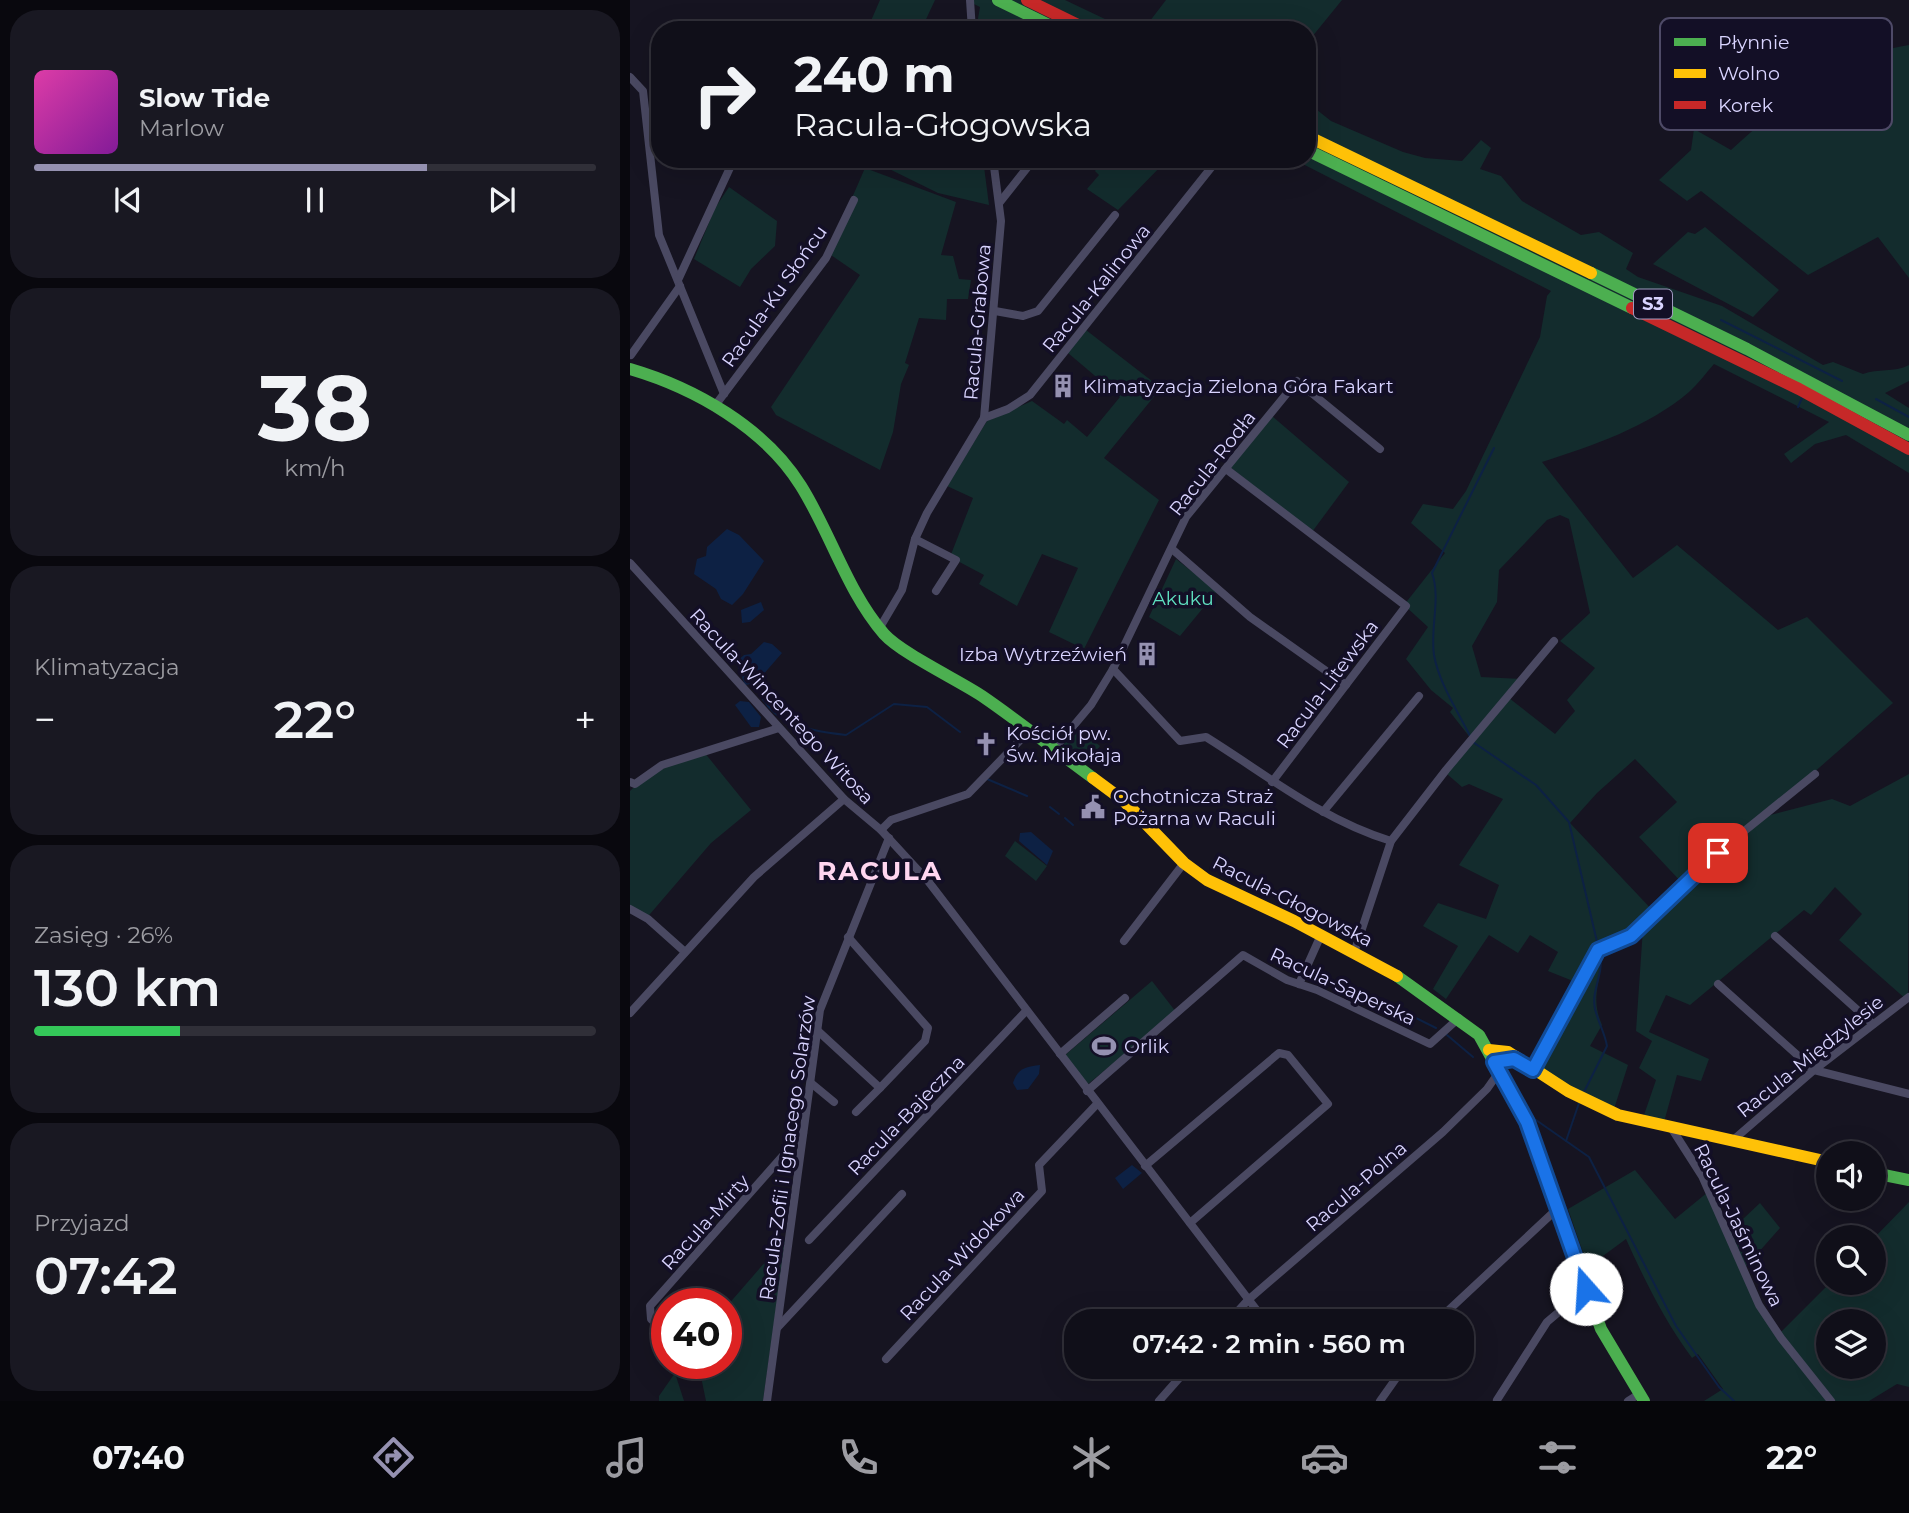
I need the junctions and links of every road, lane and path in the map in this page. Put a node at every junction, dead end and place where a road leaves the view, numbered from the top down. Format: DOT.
graph roads {
  1 [pos="970,0"];
  2 [pos="998,0"];
  3 [pos="1027,0"];
  4 [pos="971,21"];
  5 [pos="1041,21"];
  6 [pos="1069,21"];
  7 [pos="630,77"];
  8 [pos="1316,141"];
  9 [pos="1316,154"];
  10 [pos="651,164"];
  11 [pos="652,168"];
  12 [pos="730,168"];
  13 [pos="994,168"];
  14 [pos="1027,168"];
  15 [pos="1211,168"];
  16 [pos="854,200"];
  17 [pos="1000,202"];
  18 [pos="1451,213"];
  19 [pos="1115,215"];
  20 [pos="679,283"];
  21 [pos="995,311"];
  22 [pos="630,355"];
  23 [pos="634,370"];
  24 [pos="723,394"];
  25 [pos="714,407"];
  26 [pos="1850,409"];
  27 [pos="984,418"];
  28 [pos="1909,435"];
  29 [pos="1380,449"];
  30 [pos="1909,449"];
  31 [pos="1226,469"];
  32 [pos="915,539"];
  33 [pos="1172,549"];
  34 [pos="630,563"];
  35 [pos="936,591"];
  36 [pos="879,629"];
  37 [pos="1554,640"];
  38 [pos="1113,669"];
  39 [pos="1346,685"];
  40 [pos="1419,696"];
  41 [pos="779,728"];
  42 [pos="1029,731"];
  43 [pos="1054,749"];
  44 [pos="1815,774"];
  45 [pos="630,782"];
  46 [pos="1272,782"];
  47 [pos="844,799"];
  48 [pos="1323,812"];
  49 [pos="881,830"];
  50 [pos="889,838"];
  51 [pos="1391,841"];
  52 [pos="1184,863"];
  53 [pos="630,909"];
  54 [pos="1321,935"];
  55 [pos="1775,936"];
  56 [pos="848,937"];
  57 [pos="1124,941"];
  58 [pos="685,952"];
  59 [pos="1354,953"];
  60 [pos="1299,984"];
  61 [pos="1718,984"];
  62 [pos="1909,997"];
  63 [pos="1125,998"];
  64 [pos="1027,1011"];
  65 [pos="630,1013"];
  66 [pos="1459,1018"];
  67 [pos="1873,1024"];
  68 [pos="817,1031"];
  69 [pos="1489,1050"];
  70 [pos="1060,1054"];
  71 [pos="1514,1059"];
  72 [pos="1497,1067"];
  73 [pos="1533,1070"];
  74 [pos="1814,1070"];
  75 [pos="811,1083"];
  76 [pos="880,1087"];
  77 [pos="1087,1091"];
  78 [pos="1909,1094"];
  79 [pos="834,1102"];
  80 [pos="1097,1104"];
  81 [pos="856,1112"];
  82 [pos="1672,1129"];
  83 [pos="805,1131"];
  84 [pos="1732,1141"];
  85 [pos="1816,1159"];
  86 [pos="1145,1166"];
  87 [pos="1886,1175"];
  88 [pos="1909,1180"];
  89 [pos="902,1194"];
  90 [pos="1558,1208"];
  91 [pos="1190,1223"];
  92 [pos="809,1240"];
  93 [pos="666,1288"];
  94 [pos="1586,1289"];
  95 [pos="1248,1300"];
  96 [pos="1240,1309"];
  97 [pos="1255,1309"];
  98 [pos="1450,1309"];
  99 [pos="778,1327"];
  100 [pos="886,1359"];
  101 [pos="1178,1379"];
  102 [pos="1396,1379"];
  103 [pos="1637,1399"];
  104 [pos="1497,1400"];
  105 [pos="767,1401"];
  106 [pos="1159,1401"];
  107 [pos="1380,1401"];
  108 [pos="1831,1401"];
  1 -- 4 [label="street"];
  2 -- 5 [label="main road"];
  3 -- 6 [label="main road"];
  7 -- 10 [label="street"];
  8 -- 18 [label="main road, S3"];
  9 -- 18 [label="main road, S3"];
  11 -- 20 [label="street"];
  12 -- 20 [label="street"];
  13 -- 17 [label="street, Racula-Grabowa"];
  14 -- 17 [label="street"];
  15 -- 27 [label="street, Racula-Kalinowa"];
  16 -- 24 [label="street, Racula-Ku Słońcu"];
  17 -- 21 [label="street, Racula-Grabowa"];
  18 -- 26 [label="main road, S3"];
  19 -- 21 [label="street"];
  20 -- 22 [label="street"];
  20 -- 24 [label="street"];
  21 -- 27 [label="street, Racula-Grabowa"];
  22 -- 23 [label="street"];
  23 -- 25 [label="main road, Racula-Głogowska"];
  24 -- 25 [label="street, Racula-Ku Słońcu"];
  25 -- 36 [label="main road, Racula-Głogowska"];
  26 -- 28 [label="main road, S3"];
  26 -- 30 [label="main road, S3"];
  27 -- 32 [label="street, Racula-Grabowa"];
  29 -- 31 [label="street, Racula-Rodła"];
  31 -- 33 [label="street, Racula-Rodła"];
  31 -- 39 [label="street, Racula-Litewska"];
  32 -- 35 [label="street"];
  32 -- 36 [label="street, Racula-Grabowa"];
  33 -- 38 [label="street, Racula-Rodła"];
  33 -- 39 [label="street"];
  34 -- 41 [label="street, Racula-Wincentego Witosa"];
  36 -- 42 [label="main road, Racula-Głogowska"];
  37 -- 51 [label="street"];
  38 -- 43 [label="street, Racula-Rodła"];
  38 -- 46 [label="street"];
  39 -- 46 [label="street, Racula-Litewska"];
  40 -- 48 [label="street"];
  41 -- 45 [label="street"];
  41 -- 47 [label="street, Racula-Wincentego Witosa"];
  42 -- 43 [label="main road, Racula-Głogowska"];
  42 -- 49 [label="street"];
  43 -- 52 [label="main road, Racula-Głogowska"];
  44 -- 73 [label="street"];
  46 -- 48 [label="street"];
  47 -- 49 [label="street, Racula-Wincentego Witosa"];
  47 -- 58 [label="street"];
  48 -- 51 [label="street"];
  49 -- 50 [label="street, Racula-Wincentego Witosa"];
  50 -- 56 [label="street, Racula-Zofii i Ignacego Solarzów"];
  50 -- 64 [label="street, Racula-Wincentego Witosa"];
  51 -- 59 [label="street"];
  52 -- 54 [label="main road, Racula-Głogowska"];
  52 -- 57 [label="street"];
  53 -- 58 [label="street"];
  54 -- 59 [label="main road, Racula-Głogowska"];
  54 -- 60 [label="street"];
  55 -- 67 [label="street"];
  56 -- 68 [label="street, Racula-Zofii i Ignacego Solarzów"];
  56 -- 76 [label="street"];
  58 -- 65 [label="street"];
  59 -- 66 [label="main road, Racula-Głogowska"];
  60 -- 66 [label="street, Racula-Saperska"];
  60 -- 77 [label="street, Racula-Saperska"];
  61 -- 74 [label="street"];
  62 -- 67 [label="street, Racula-Międzylesie"];
  63 -- 70 [label="street"];
  64 -- 70 [label="street, Racula-Wincentego Witosa"];
  64 -- 92 [label="street, Racula-Bajeczna"];
  66 -- 69 [label="main road, Racula-Głogowska"];
  67 -- 74 [label="street, Racula-Międzylesie"];
  68 -- 75 [label="street, Racula-Zofii i Ignacego Solarzów"];
  68 -- 76 [label="street"];
  69 -- 71 [label="main road"];
  69 -- 72 [label="main road"];
  70 -- 77 [label="street, Racula-Wincentego Witosa"];
  71 -- 72 [label="main road"];
  71 -- 73 [label="main road"];
  72 -- 90 [label="main road"];
  72 -- 95 [label="street, Racula-Polna"];
  73 -- 82 [label="main road"];
  74 -- 78 [label="street"];
  74 -- 84 [label="street, Racula-Międzylesie"];
  75 -- 79 [label="street"];
  75 -- 83 [label="street, Racula-Zofii i Ignacego Solarzów"];
  76 -- 81 [label="street"];
  77 -- 80 [label="street, Racula-Wincentego Witosa"];
  80 -- 86 [label="street, Racula-Wincentego Witosa"];
  80 -- 100 [label="street, Racula-Widokowa"];
  82 -- 84 [label="main road"];
  82 -- 108 [label="street, Racula-Jaśminowa"];
  83 -- 93 [label="street, Racula-Mirty"];
  83 -- 99 [label="street, Racula-Zofii i Ignacego Solarzów"];
  84 -- 85 [label="main road"];
  86 -- 91 [label="street, Racula-Wincentego Witosa"];
  86 -- 91 [label="street"];
  87 -- 88 [label="main road"];
  89 -- 99 [label="street, Racula-Zofii i Ignacego Solarzów"];
  90 -- 94 [label="main road"];
  90 -- 98 [label="street"];
  91 -- 95 [label="street, Racula-Wincentego Witosa"];
  94 -- 103 [label="main road"];
  94 -- 104 [label="street"];
  95 -- 96 [label="street, Racula-Polna"];
  95 -- 97 [label="street, Racula-Wincentego Witosa"];
  99 -- 105 [label="street, Racula-Zofii i Ignacego Solarzów"];
  101 -- 106 [label="street"];
  102 -- 107 [label="street"];
}
